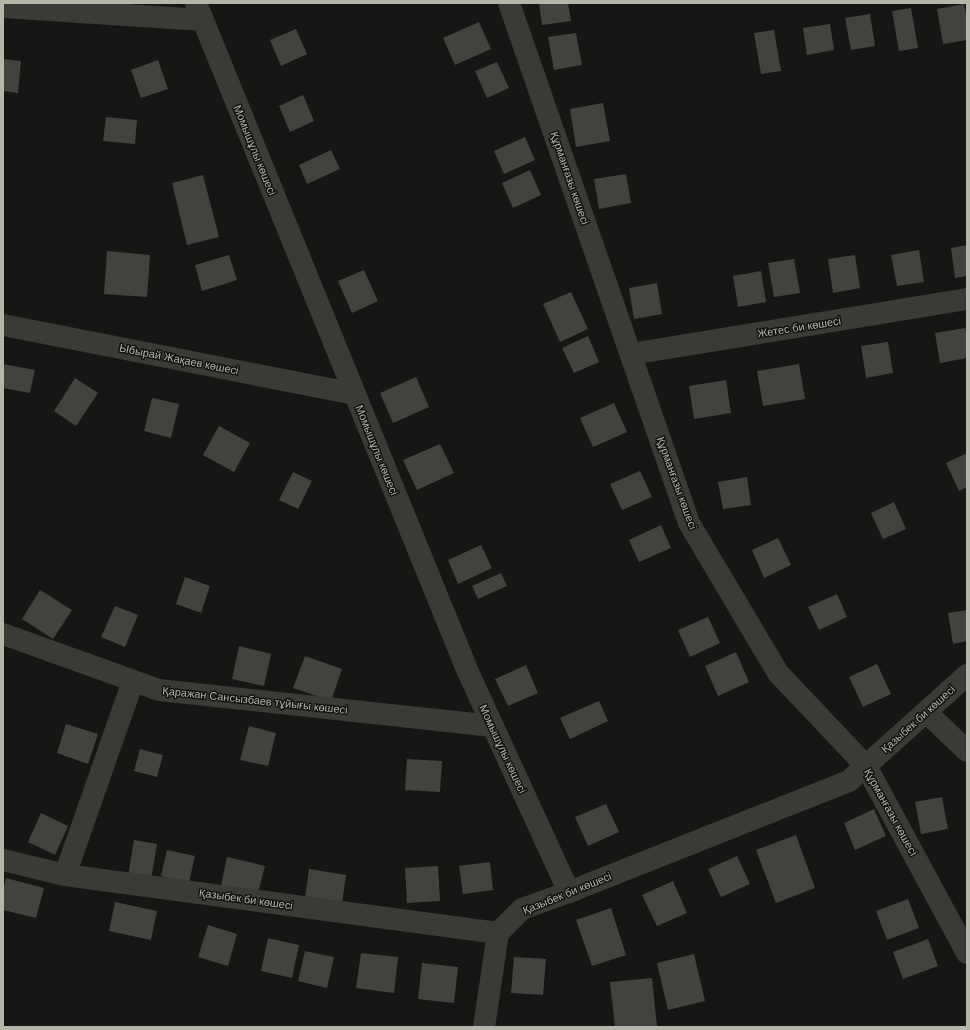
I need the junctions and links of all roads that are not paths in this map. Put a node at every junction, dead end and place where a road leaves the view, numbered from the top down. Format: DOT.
graph roads {
  1 [pos="509,3"];
  2 [pos="3,7"];
  3 [pos="200,11"];
  4 [pos="967,299"];
  5 [pos="3,325"];
  6 [pos="631,354"];
  7 [pos="355,394"];
  8 [pos="3,634"];
  9 [pos="967,674"];
  10 [pos="133,681"];
  11 [pos="926,712"];
  12 [pos="493,726"];
  13 [pos="967,751"];
  14 [pos="866,766"];
  15 [pos="3,860"];
  16 [pos="65,875"];
  17 [pos="569,892"];
  18 [pos="498,933"];
  19 [pos="967,953"];
  20 [pos="484,1027"];
  1 -- 6 [label="street, Құрманғазы көшесі"];
  2 -- 3 [label="street"];
  3 -- 7 [label="street, Момышұлы көшесі"];
  4 -- 6 [label="street, Жетес би көшесі"];
  5 -- 7 [label="street, Ыбырай Жақаев көшесі"];
  6 -- 14 [label="street, Құрманғазы көшесі"];
  7 -- 12 [label="street, Момышұлы көшесі"];
  8 -- 10 [label="street, Қаражан Сансызбаев тұйығы көшесі"];
  9 -- 11 [label="street, Қазыбек би көшесі"];
  10 -- 12 [label="street, Қаражан Сансызбаев тұйығы көшесі"];
  10 -- 16 [label="street"];
  11 -- 13 [label="street"];
  11 -- 14 [label="street, Қазыбек би көшесі"];
  12 -- 17 [label="street, Момышұлы көшесі"];
  14 -- 17 [label="street, Қазыбек би көшесі"];
  14 -- 19 [label="street, Құрманғазы көшесі"];
  15 -- 16 [label="street, Қазыбек би көшесі"];
  16 -- 18 [label="street, Қазыбек би көшесі"];
  17 -- 18 [label="street, Қазыбек би көшесі"];
  18 -- 20 [label="street"];
}
